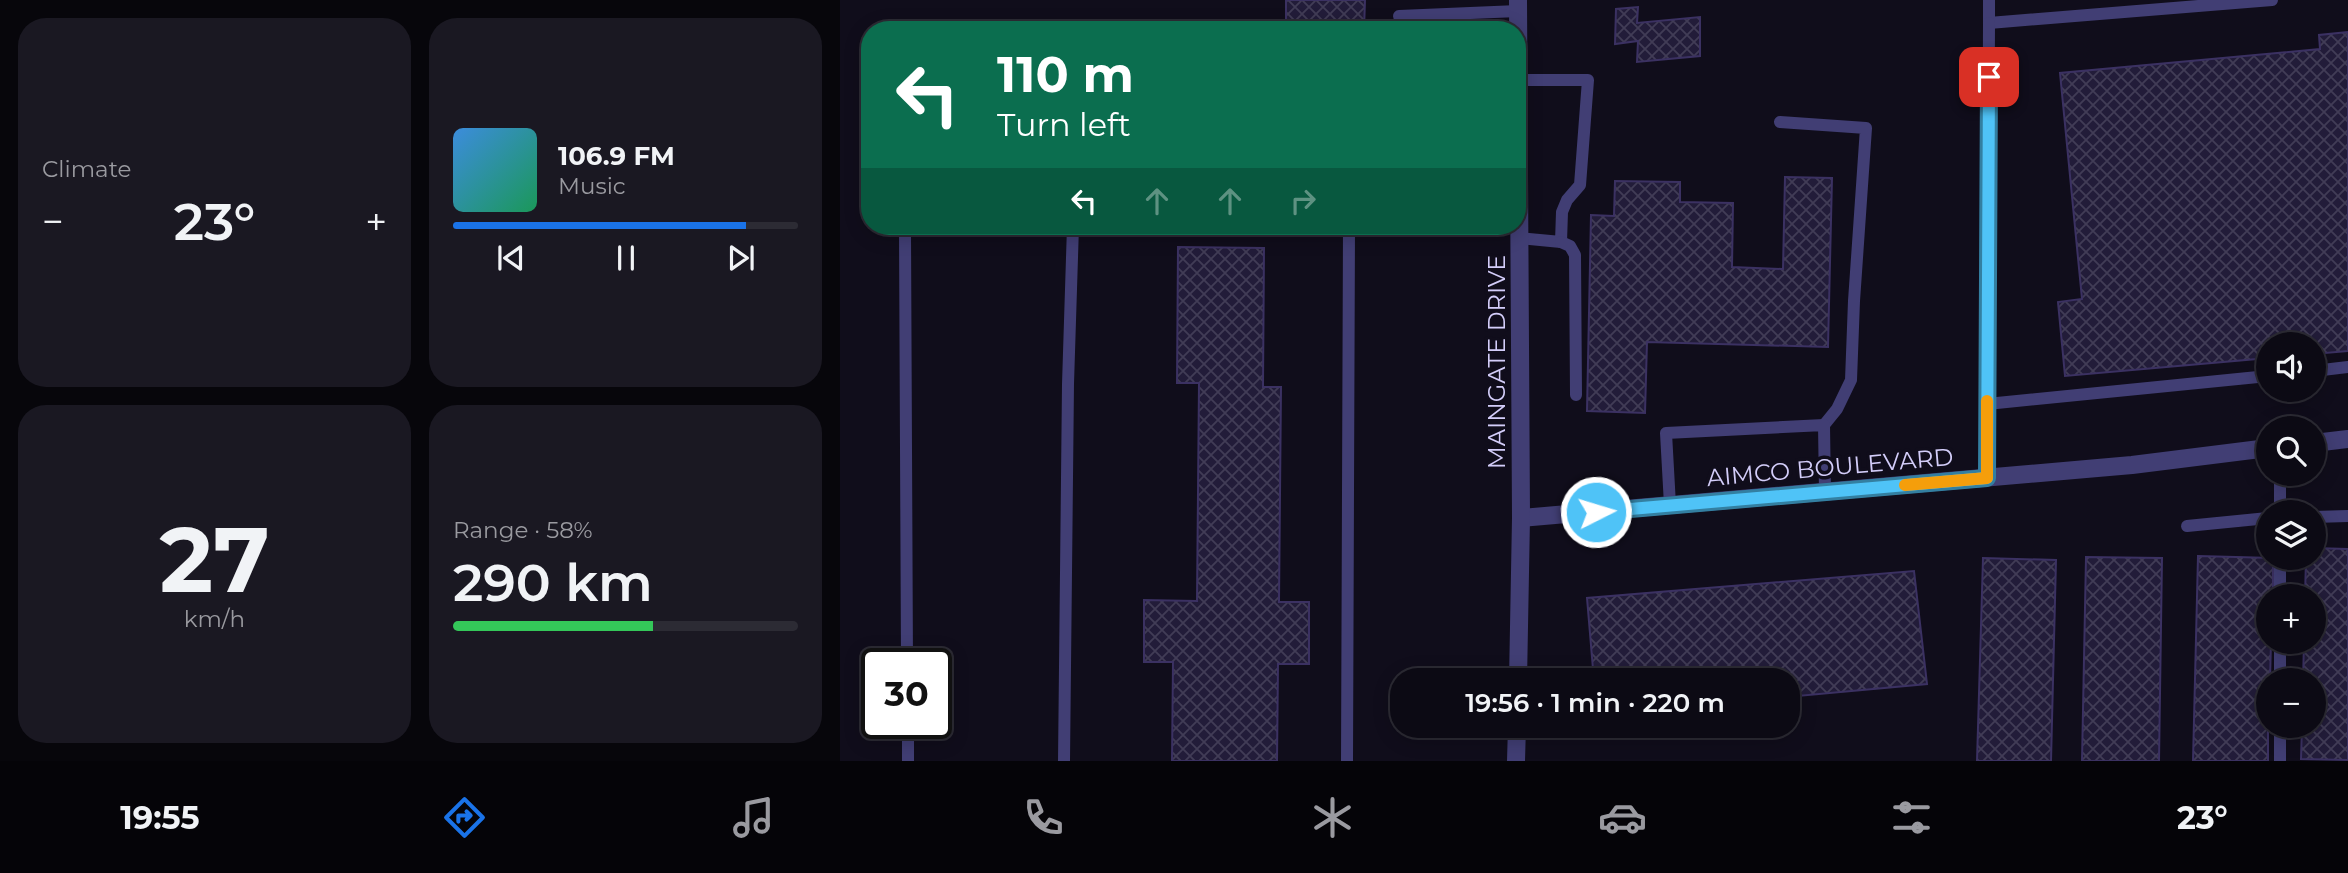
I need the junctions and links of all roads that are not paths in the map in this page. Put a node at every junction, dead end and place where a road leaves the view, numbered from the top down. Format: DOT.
graph roads {
  1 [pos="1989,0"];
  2 [pos="2272,0"];
  3 [pos="1518,6"];
  4 [pos="1399,16"];
  5 [pos="1989,23"];
  6 [pos="1526,80"];
  7 [pos="1780,122"];
  8 [pos="905,235"];
  9 [pos="1073,235"];
  10 [pos="1349,235"];
  11 [pos="1519,235"];
  12 [pos="1519,238"];
  13 [pos="1561,242"];
  14 [pos="2348,368"];
  15 [pos="2326,370"];
  16 [pos="2256,377"];
  17 [pos="1576,395"];
  18 [pos="1987,404"];
  19 [pos="1824,425"];
  20 [pos="2348,439"];
  21 [pos="2326,442"];
  22 [pos="2256,450"];
  23 [pos="1987,478"];
  24 [pos="1825,492"];
  25 [pos="1670,505"];
  26 [pos="2348,516"];
  27 [pos="2326,517"];
  28 [pos="1521,518"];
  29 [pos="2256,519"];
  30 [pos="2187,526"];
  31 [pos="907,648"];
  32 [pos="1518,668"];
  33 [pos="1517,738"];
  34 [pos="2280,738"];
  35 [pos="908,739"];
  36 [pos="908,761"];
  37 [pos="1064,761"];
  38 [pos="1347,761"];
  39 [pos="1516,761"];
  40 [pos="2280,761"];
  1 -- 5 [label="lane"];
  2 -- 5 [label="lane"];
  3 -- 4 [label="lane"];
  5 -- 18 [label="lane"];
  6 -- 13 [label="lane"];
  7 -- 19 [label="lane"];
  8 -- 31 [label="lane"];
  9 -- 37 [label="lane"];
  10 -- 38 [label="lane"];
  11 -- 12 [label="street, MAINGATE DRIVE"];
  12 -- 13 [label="lane"];
  12 -- 28 [label="street, MAINGATE DRIVE"];
  13 -- 17 [label="lane"];
  14 -- 15 [label="lane"];
  16 -- 18 [label="lane"];
  18 -- 23 [label="lane"];
  19 -- 24 [label="lane"];
  19 -- 25 [label="lane"];
  20 -- 21 [label="street"];
  22 -- 23 [label="street, AIMCO BOULEVARD"];
  23 -- 24 [label="street, AIMCO BOULEVARD"];
  24 -- 25 [label="street, AIMCO BOULEVARD"];
  25 -- 28 [label="street, AIMCO BOULEVARD"];
  26 -- 27 [label="lane"];
  28 -- 32 [label="street, MAINGATE DRIVE"];
  29 -- 30 [label="lane"];
  33 -- 39 [label="street"];
  34 -- 40 [label="lane"];
  35 -- 36 [label="lane"];
}
